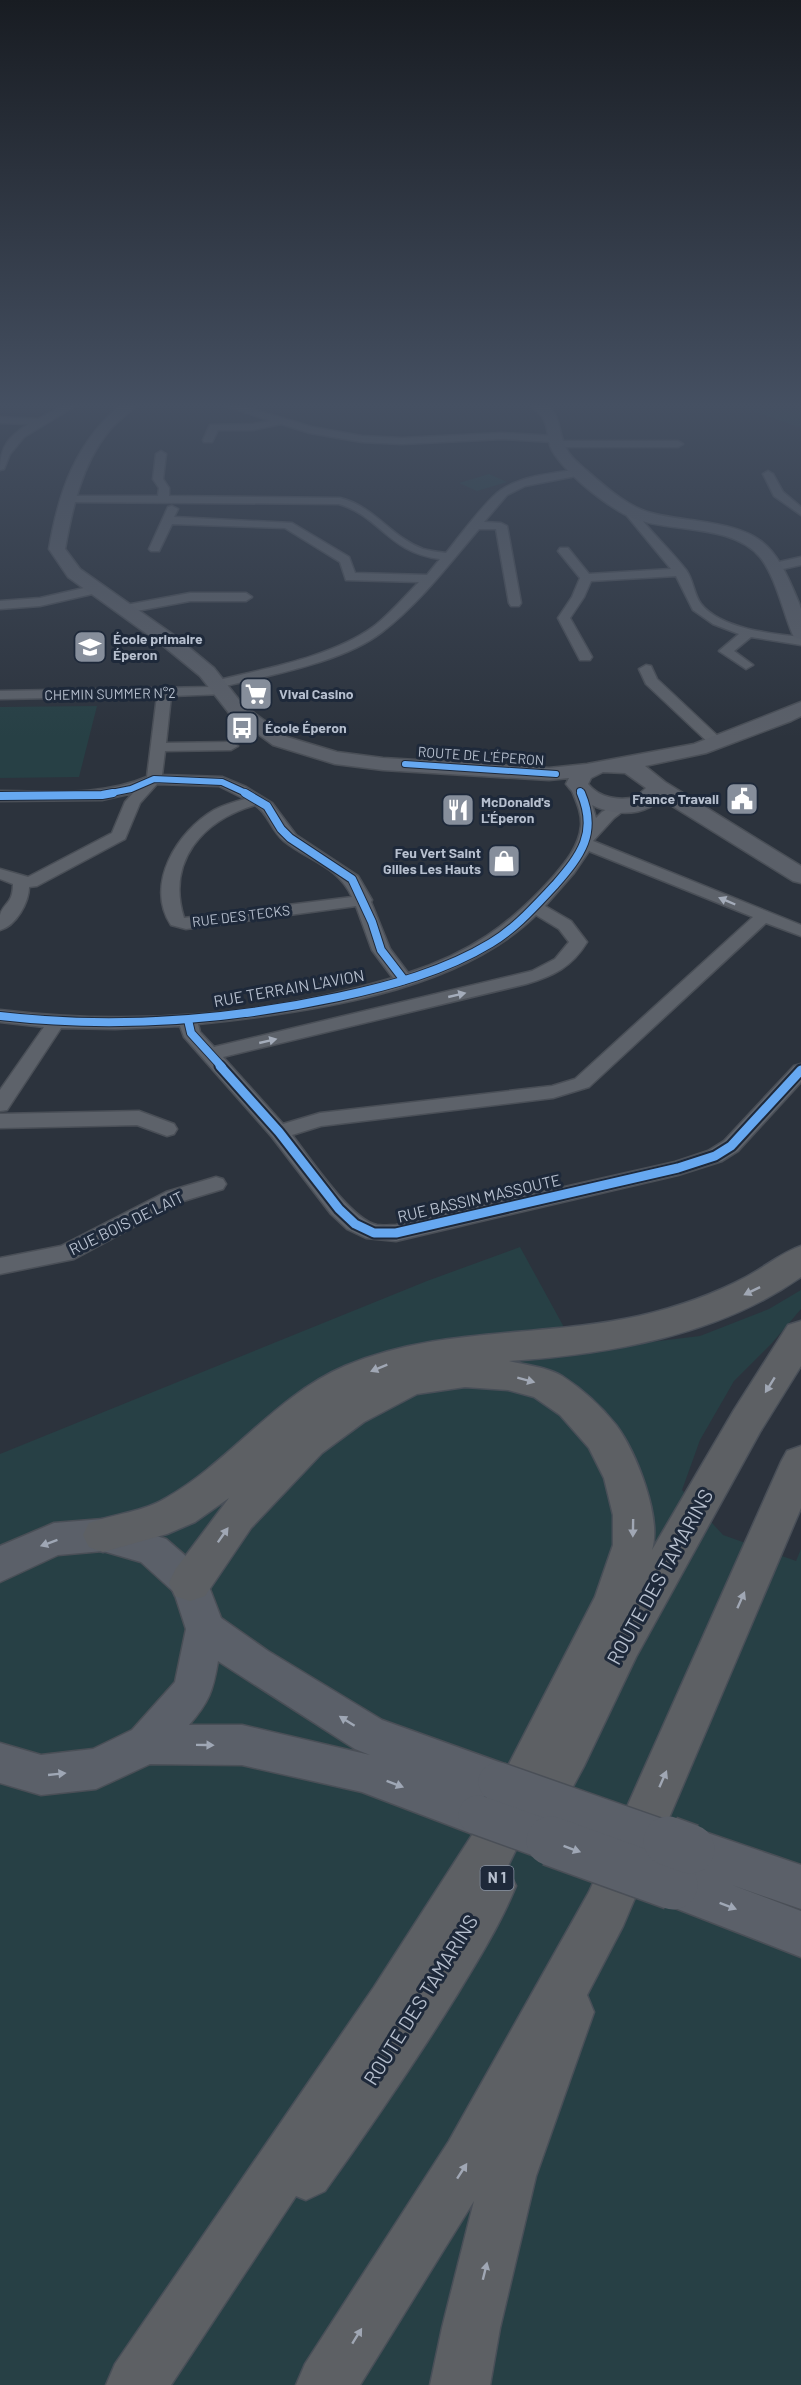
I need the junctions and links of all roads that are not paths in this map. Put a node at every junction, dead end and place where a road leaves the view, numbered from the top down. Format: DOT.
graph roads {
  1 [pos="65,514"];
  2 [pos="168,514"];
  3 [pos="368,514"];
  4 [pos="484,514"];
  5 [pos="631,514"];
  6 [pos="643,514"];
  7 [pos="168,520"];
  8 [pos="475,525"];
  9 [pos="155,549"];
  10 [pos="564,551"];
  11 [pos="450,556"];
  12 [pos="801,561"];
  13 [pos="774,567"];
  14 [pos="681,572"];
  15 [pos="586,578"];
  16 [pos="430,579"];
  17 [pos="97,590"];
  18 [pos="246,597"];
  19 [pos="515,603"];
  20 [pos="0,605"];
  21 [pos="126,609"];
  22 [pos="749,632"];
  23 [pos="801,633"];
  24 [pos="801,641"];
  25 [pos="585,657"];
  26 [pos="746,665"];
  27 [pos="646,669"];
  28 [pos="218,688"];
  29 [pos="164,693"];
  30 [pos="0,695"];
  31 [pos="799,711"];
  32 [pos="231,746"];
  33 [pos="708,746"];
  34 [pos="157,747"];
  35 [pos="405,764"];
  36 [pos="616,766"];
  37 [pos="589,770"];
  38 [pos="154,779"];
  39 [pos="580,790"];
  40 [pos="643,792"];
  41 [pos="0,796"];
  42 [pos="256,800"];
  43 [pos="587,840"];
  44 [pos="0,874"];
  45 [pos="801,876"];
  46 [pos="21,883"];
  47 [pos="364,900"];
  48 [pos="535,908"];
  49 [pos="764,916"];
  50 [pos="0,925"];
  51 [pos="801,931"];
  52 [pos="404,980"];
  53 [pos="0,1016"];
  54 [pos="188,1020"];
  55 [pos="56,1022"];
  56 [pos="211,1054"];
  57 [pos="801,1070"];
  58 [pos="0,1105"];
  59 [pos="0,1121"];
  60 [pos="167,1129"];
  61 [pos="279,1132"];
  62 [pos="216,1184"];
  63 [pos="801,1259"];
  64 [pos="0,1266"];
  65 [pos="801,1335"];
  66 [pos="801,1462"];
  67 [pos="103,1535"];
  68 [pos="0,1566"];
  69 [pos="190,1583"];
  70 [pos="205,1629"];
  71 [pos="147,1744"];
  72 [pos="0,1763"];
  73 [pos="488,1798"];
  74 [pos="682,1867"];
  75 [pos="801,1887"];
  76 [pos="606,1909"];
  77 [pos="801,1934"];
  78 [pos="137,2385"];
  79 [pos="326,2385"];
  80 [pos="460,2385"];
  1 -- 17 [label="main road, ROUTE DE L'ÉPERON"];
  2 -- 7 [label="street"];
  3 -- 11 [label="street"];
  4 -- 8 [label="street, CHEMIN SUMMER N°2"];
  5 -- 14 [label="street"];
  6 -- 13 [label="main road"];
  7 -- 9 [label="street"];
  7 -- 16 [label="street"];
  8 -- 11 [label="street, CHEMIN SUMMER N°2"];
  8 -- 19 [label="street"];
  10 -- 15 [label="street"];
  11 -- 16 [label="street, CHEMIN SUMMER N°2"];
  12 -- 13 [label="street"];
  13 -- 23 [label="main road"];
  14 -- 15 [label="street"];
  14 -- 22 [label="street"];
  15 -- 25 [label="street"];
  16 -- 28 [label="street, CHEMIN SUMMER N°2"];
  17 -- 20 [label="street"];
  17 -- 21 [label="main road, ROUTE DE L'ÉPERON"];
  18 -- 21 [label="street"];
  21 -- 28 [label="main road, ROUTE DE L'ÉPERON"];
  22 -- 24 [label="street"];
  22 -- 26 [label="street"];
  27 -- 33 [label="street"];
  28 -- 29 [label="street, CHEMIN SUMMER N°2"];
  28 -- 35 [label="main road, ROUTE DE L'ÉPERON"];
  29 -- 30 [label="street, CHEMIN SUMMER N°2"];
  29 -- 34 [label="street"];
  31 -- 33 [label="main road"];
  32 -- 34 [label="street"];
  33 -- 36 [label="main road, ROUTE DE L'ÉPERON"];
  33 -- 40 [label="main road"];
  34 -- 38 [label="street"];
  35 -- 37 [label="main road, ROUTE DE L'ÉPERON"];
  35 -- 39 [label="main road, ROUTE DE L'ÉPERON"];
  36 -- 37 [label="main road, ROUTE DE L'ÉPERON"];
  36 -- 40 [label="main road"];
  37 -- 39 [label="main road"];
  38 -- 41 [label="street"];
  38 -- 42 [label="street"];
  38 -- 46 [label="street"];
  39 -- 40 [label="main road, ROUTE DE L'ÉPERON"];
  39 -- 43 [label="street"];
  40 -- 43 [label="street, RUE TERRAIN L'AVION"];
  40 -- 45 [label="main road"];
  42 -- 47 [label="street"];
  42 -- 47 [label="street, RUE DES TECKS"];
  43 -- 48 [label="street, RUE TERRAIN L'AVION"];
  49 -- 43 [label="street, one-way"];
  44 -- 46 [label="street"];
  46 -- 50 [label="street"];
  47 -- 52 [label="street"];
  48 -- 52 [label="street, RUE TERRAIN L'AVION"];
  56 -- 48 [label="street, one-way"];
  49 -- 51 [label="street"];
  49 -- 61 [label="street"];
  52 -- 54 [label="street, RUE TERRAIN L'AVION"];
  53 -- 55 [label="street, RUE TERRAIN L'AVION"];
  54 -- 55 [label="street, RUE TERRAIN L'AVION"];
  54 -- 56 [label="street, RUE BASSIN MASSOUTE"];
  55 -- 58 [label="street"];
  56 -- 61 [label="street, RUE BASSIN MASSOUTE"];
  57 -- 61 [label="street, RUE BASSIN MASSOUTE"];
  59 -- 60 [label="street"];
  62 -- 64 [label="street, RUE BOIS DE LAIT"];
  63 -- 67 [label="highway, one-way"];
  65 -- 78 [label="highway, ROUTE DES TAMARINS / N 1, one-way"];
  76 -- 66 [label="highway, one-way"];
  67 -- 68 [label="main road, one-way"];
  67 -- 69 [label="main road"];
  69 -- 70 [label="main road"];
  69 -- 78 [label="highway, one-way"];
  70 -- 71 [label="main road"];
  73 -- 70 [label="main road, one-way"];
  72 -- 71 [label="main road, one-way"];
  71 -- 73 [label="main road, one-way"];
  73 -- 74 [label="main road, bridge"];
  74 -- 75 [label="main road"];
  74 -- 77 [label="main road, one-way"];
  79 -- 76 [label="highway, one-way"];
  80 -- 76 [label="highway, one-way"];
}
